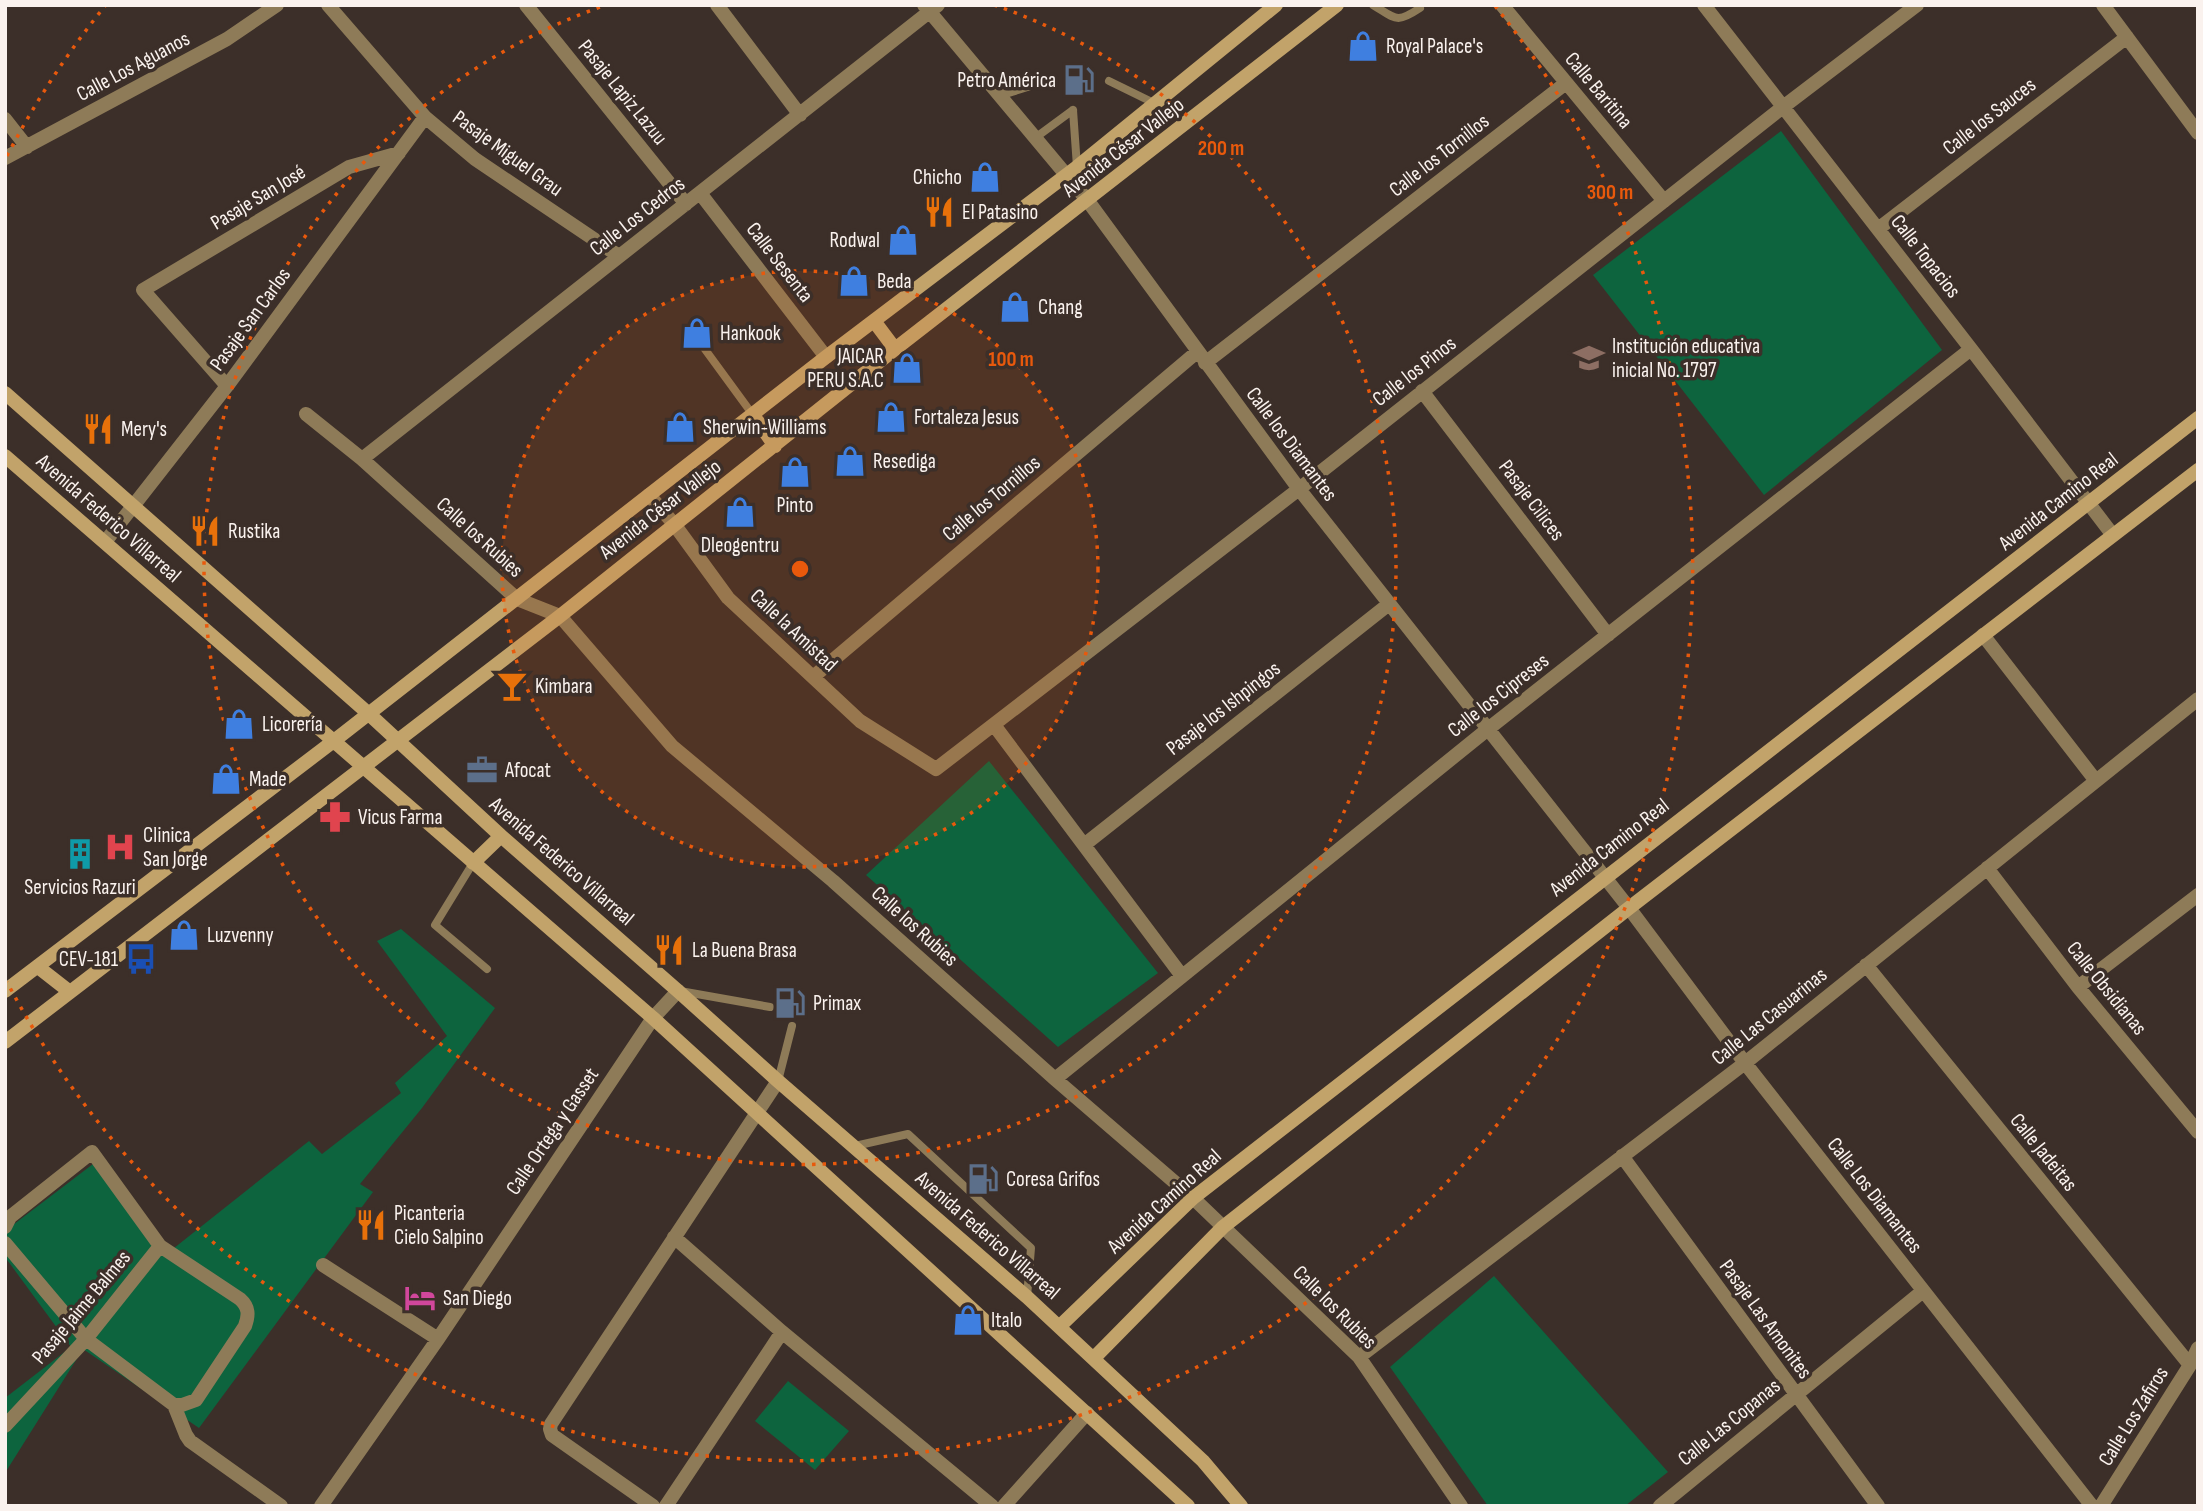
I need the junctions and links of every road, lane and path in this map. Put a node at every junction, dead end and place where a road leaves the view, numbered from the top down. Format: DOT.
graph roads {
  1 [pos="277,5"];
  2 [pos="328,5"];
  3 [pos="526,5"];
  4 [pos="717,5"];
  5 [pos="1276,5"];
  6 [pos="1337,5"];
  7 [pos="1373,5"];
  8 [pos="1502,5"];
  9 [pos="1704,5"];
  10 [pos="1917,5"];
  11 [pos="2103,5"];
  12 [pos="931,8"];
  13 [pos="1420,8"];
  14 [pos="2127,37"];
  15 [pos="1050,80"];
  16 [pos="1109,81"];
  17 [pos="1566,83"];
  18 [pos="999,96"];
  19 [pos="1156,104"];
  20 [pos="1783,107"];
  21 [pos="800,115"];
  22 [pos="425,117"];
  23 [pos="5,119"];
  24 [pos="2198,133"];
  25 [pos="1035,138"];
  26 [pos="27,147"];
  27 [pos="399,153"];
  28 [pos="5,158"];
  29 [pos="1072,171"];
  30 [pos="700,193"];
  31 [pos="1087,201"];
  32 [pos="1664,201"];
  33 [pos="686,204"];
  34 [pos="1878,229"];
  35 [pos="620,257"];
  36 [pos="874,321"];
  37 [pos="704,348"];
  38 [pos="895,349"];
  39 [pos="1971,349"];
  40 [pos="826,357"];
  41 [pos="1201,357"];
  42 [pos="227,386"];
  43 [pos="1422,391"];
  44 [pos="5,393"];
  45 [pos="306,414"];
  46 [pos="752,415"];
  47 [pos="2198,418"];
  48 [pos="775,446"];
  49 [pos="5,456"];
  50 [pos="362,459"];
  51 [pos="2198,470"];
  52 [pos="1299,489"];
  53 [pos="649,495"];
  54 [pos="132,505"];
  55 [pos="2088,505"];
  56 [pos="674,524"];
  57 [pos="2112,534"];
  58 [pos="105,542"];
  59 [pos="517,599"];
  60 [pos="1389,604"];
  61 [pos="560,616"];
  62 [pos="1608,635"];
  63 [pos="1983,635"];
  64 [pos="813,677"];
  65 [pos="2198,699"];
  66 [pos="369,714"];
  67 [pos="994,725"];
  68 [pos="1488,729"];
  69 [pos="335,740"];
  70 [pos="397,741"];
  71 [pos="362,767"];
  72 [pos="936,769"];
  73 [pos="2096,781"];
  74 [pos="501,836"];
  75 [pos="1084,845"];
  76 [pos="473,863"];
  77 [pos="1987,868"];
  78 [pos="1604,877"];
  79 [pos="2198,895"];
  80 [pos="1629,908"];
  81 [pos="1866,965"];
  82 [pos="38,967"];
  83 [pos="487,969"];
  84 [pos="1182,976"];
  85 [pos="2078,987"];
  86 [pos="678,990"];
  87 [pos="5,991"];
  88 [pos="70,992"];
  89 [pos="770,1007"];
  90 [pos="653,1018"];
  91 [pos="792,1026"];
  92 [pos="5,1042"];
  93 [pos="1745,1063"];
  94 [pos="1055,1079"];
  95 [pos="778,1081"];
  96 [pos="757,1114"];
  97 [pos="2198,1132"];
  98 [pos="855,1146"];
  99 [pos="1622,1156"];
  100 [pos="1193,1198"];
  101 [pos="5,1227"];
  102 [pos="1223,1227"];
  103 [pos="674,1237"];
  104 [pos="5,1243"];
  105 [pos="160,1246"];
  106 [pos="323,1265"];
  107 [pos="1923,1291"];
  108 [pos="1027,1297"];
  109 [pos="1060,1326"];
  110 [pos="782,1332"];
  111 [pos="86,1339"];
  112 [pos="438,1339"];
  113 [pos="2198,1348"];
  114 [pos="1094,1357"];
  115 [pos="1359,1357"];
  116 [pos="2190,1365"];
  117 [pos="1796,1395"];
  118 [pos="178,1405"];
  119 [pos="1087,1413"];
  120 [pos="5,1426"];
  121 [pos="1184,1504"];
  122 [pos="281,1506"];
  123 [pos="321,1506"];
  124 [pos="653,1506"];
  125 [pos="666,1506"];
  126 [pos="992,1506"];
  127 [pos="1004,1506"];
  128 [pos="1241,1506"];
  129 [pos="1461,1506"];
  130 [pos="1660,1506"];
  131 [pos="1878,1506"];
  132 [pos="2092,1506"];
  133 [pos="2101,1506"];
  1 -- 26 [label="street, Calle Los Aguanos"];
  2 -- 22 [label="street, Pasaje Miguel Grau"];
  3 -- 33 [label="street, Pasaje Lapiz Lazuu"];
  4 -- 21 [label="street"];
  5 -- 19 [label="main road, Avenida César Vallejo"];
  6 -- 31 [label="main road, Avenida César Vallejo"];
  7 -- 13 [label="lane"];
  8 -- 17 [label="street, Calle Baritina"];
  9 -- 20 [label="street, Calle Topacios"];
  10 -- 20 [label="street, Calle los Pinos"];
  11 -- 14 [label="street"];
  12 -- 18 [label="street, Calle los Diamantes"];
  12 -- 21 [label="street, Calle Los Cedros"];
  14 -- 24 [label="street"];
  14 -- 34 [label="street, Calle los Sauces"];
  15 -- 18 [label="lane"];
  16 -- 19 [label="lane"];
  17 -- 32 [label="street, Calle Baritina"];
  17 -- 41 [label="street, Calle los Tornillos"];
  18 -- 25 [label="street, Calle los Diamantes"];
  19 -- 29 [label="main road, Avenida César Vallejo"];
  20 -- 32 [label="street, Calle los Pinos"];
  20 -- 34 [label="street, Calle Topacios"];
  21 -- 30 [label="street, Calle Los Cedros"];
  22 -- 27 [label="street, Pasaje San Carlos"];
  22 -- 35 [label="street, Pasaje Miguel Grau"];
  23 -- 26 [label="street"];
  25 -- 29 [label="street, Calle los Diamantes"];
  25 -- 29 [label="lane"];
  26 -- 28 [label="street, Calle Los Aguanos"];
  27 -- 42 [label="street, Pasaje San Carlos"];
  27 -- 42 [label="street, Pasaje San José"];
  29 -- 31 [label="street, Calle los Diamantes"];
  29 -- 36 [label="main road, Avenida César Vallejo"];
  30 -- 33 [label="street, Calle Los Cedros"];
  30 -- 40 [label="street, Calle Sesenta"];
  31 -- 38 [label="main road, Avenida César Vallejo"];
  31 -- 41 [label="street, Calle los Diamantes"];
  32 -- 43 [label="street, Calle los Pinos"];
  33 -- 35 [label="street, Calle Los Cedros"];
  34 -- 39 [label="street, Calle Topacios"];
  35 -- 50 [label="street, Calle Los Cedros"];
  36 -- 38 [label="main road"];
  36 -- 40 [label="main road, Avenida César Vallejo"];
  37 -- 46 [label="lane"];
  38 -- 48 [label="main road, Avenida César Vallejo"];
  39 -- 55 [label="street, Calle Topacios"];
  39 -- 62 [label="street, Calle los Cipreses"];
  40 -- 46 [label="main road, Avenida César Vallejo"];
  41 -- 52 [label="street, Calle los Diamantes"];
  41 -- 64 [label="street, Calle los Tornillos"];
  42 -- 54 [label="street, Pasaje San Carlos"];
  43 -- 52 [label="street, Calle los Pinos"];
  43 -- 62 [label="street, Pasaje Cilices"];
  44 -- 54 [label="main road, Avenida Federico Villarreal"];
  45 -- 50 [label="street, Calle los Rubies"];
  46 -- 48 [label="main road"];
  46 -- 53 [label="main road, Avenida César Vallejo"];
  47 -- 55 [label="main road, Avenida Camino Real"];
  48 -- 56 [label="main road, Avenida César Vallejo"];
  49 -- 58 [label="main road, Avenida Federico Villarreal"];
  50 -- 59 [label="street, Calle los Rubies"];
  51 -- 57 [label="main road"];
  52 -- 60 [label="street, Calle los Diamantes"];
  52 -- 67 [label="street, Calle los Pinos"];
  53 -- 56 [label="street, Calle la Amistad"];
  53 -- 59 [label="main road, Avenida César Vallejo"];
  54 -- 58 [label="street, Pasaje San Carlos"];
  54 -- 66 [label="main road, Avenida Federico Villarreal"];
  55 -- 57 [label="street, Calle Topacios"];
  55 -- 78 [label="main road, Avenida Camino Real"];
  56 -- 61 [label="main road, Avenida César Vallejo"];
  56 -- 64 [label="street, Calle la Amistad"];
  57 -- 63 [label="main road"];
  58 -- 69 [label="main road, Avenida Federico Villarreal"];
  59 -- 61 [label="street, Calle los Rubies"];
  59 -- 66 [label="main road, Avenida César Vallejo"];
  60 -- 68 [label="street, Calle los Diamantes"];
  60 -- 75 [label="street, Pasaje los Ishpingos"];
  61 -- 70 [label="main road, Avenida César Vallejo"];
  61 -- 94 [label="street, Calle los Rubies"];
  62 -- 68 [label="street, Calle los Cipreses"];
  63 -- 73 [label="street"];
  63 -- 80 [label="main road"];
  64 -- 72 [label="street, Calle la Amistad"];
  65 -- 73 [label="street, Calle Las Casuarinas"];
  66 -- 69 [label="main road, Avenida César Vallejo"];
  66 -- 70 [label="main road, Avenida Federico Villarreal"];
  67 -- 72 [label="street, Calle los Pinos"];
  67 -- 75 [label="street"];
  68 -- 78 [label="street, Calle los Diamantes"];
  68 -- 84 [label="street, Calle los Cipreses"];
  69 -- 71 [label="main road, Avenida Federico Villarreal"];
  69 -- 82 [label="main road, Avenida César Vallejo"];
  70 -- 71 [label="main road, Avenida César Vallejo"];
  70 -- 74 [label="main road, Avenida Federico Villarreal"];
  71 -- 76 [label="main road, Avenida Federico Villarreal"];
  71 -- 88 [label="main road, Avenida César Vallejo"];
  73 -- 77 [label="street, Calle Las Casuarinas"];
  74 -- 76 [label="main road"];
  74 -- 86 [label="main road, Avenida Federico Villarreal"];
  75 -- 84 [label="street"];
  76 -- 83 [label="lane"];
  76 -- 90 [label="main road, Avenida Federico Villarreal"];
  77 -- 81 [label="street, Calle Las Casuarinas"];
  77 -- 85 [label="street, Calle Obsidianas"];
  78 -- 80 [label="street, Calle los Diamantes"];
  78 -- 100 [label="main road, Avenida Camino Real"];
  79 -- 85 [label="street"];
  80 -- 93 [label="street, Calle Los Diamantes"];
  80 -- 102 [label="main road"];
  81 -- 93 [label="street, Calle Las Casuarinas"];
  81 -- 116 [label="street, Calle Jadeitas"];
  82 -- 87 [label="main road, Avenida César Vallejo"];
  82 -- 88 [label="main road"];
  84 -- 94 [label="street, Calle los Cipreses"];
  85 -- 97 [label="street, Calle Obsidianas"];
  86 -- 89 [label="lane"];
  86 -- 90 [label="street, Calle Ortega y Gasset"];
  86 -- 95 [label="main road, Avenida Federico Villarreal"];
  88 -- 92 [label="main road, Avenida César Vallejo"];
  90 -- 96 [label="main road, Avenida Federico Villarreal"];
  90 -- 112 [label="street, Calle Ortega y Gasset"];
  91 -- 95 [label="lane"];
  93 -- 99 [label="street, Calle Las Casuarinas"];
  93 -- 107 [label="street, Calle Los Diamantes"];
  94 -- 100 [label="street, Calle los Rubies"];
  95 -- 96 [label="street"];
  95 -- 98 [label="main road, Avenida Federico Villarreal"];
  96 -- 103 [label="street"];
  96 -- 119 [label="main road, Avenida Federico Villarreal"];
  98 -- 108 [label="main road, Avenida Federico Villarreal"];
  98 -- 108 [label="lane"];
  99 -- 115 [label="street, Calle Las Casuarinas"];
  99 -- 117 [label="street, Pasaje Las Amonites"];
  100 -- 102 [label="street, Calle los Rubies"];
  100 -- 109 [label="main road, Avenida Camino Real"];
  101 -- 105 [label="street"];
  102 -- 114 [label="main road"];
  102 -- 115 [label="street, Calle los Rubies"];
  103 -- 110 [label="street"];
  103 -- 124 [label="street"];
  104 -- 111 [label="street"];
  105 -- 111 [label="street, Pasaje Jaime Balmes"];
  105 -- 118 [label="street"];
  106 -- 112 [label="street"];
  107 -- 117 [label="street, Calle Las Copanas"];
  107 -- 132 [label="street, Calle Los Diamantes"];
  108 -- 109 [label="main road, Avenida Federico Villarreal"];
  109 -- 114 [label="main road, Avenida Federico Villarreal"];
  110 -- 125 [label="street"];
  110 -- 126 [label="street"];
  111 -- 118 [label="street"];
  111 -- 120 [label="street, Pasaje Jaime Balmes"];
  112 -- 123 [label="street, Calle Ortega y Gasset"];
  113 -- 116 [label="street, Calle Los Zafiros"];
  114 -- 128 [label="main road, Avenida Federico Villarreal"];
  115 -- 129 [label="street, Calle los Rubies"];
  116 -- 133 [label="street, Calle Los Zafiros"];
  117 -- 130 [label="street, Calle Las Copanas"];
  117 -- 131 [label="street, Pasaje Las Amonites"];
  118 -- 122 [label="street"];
  119 -- 121 [label="main road, Avenida Federico Villarreal"];
  119 -- 127 [label="street"];
}
